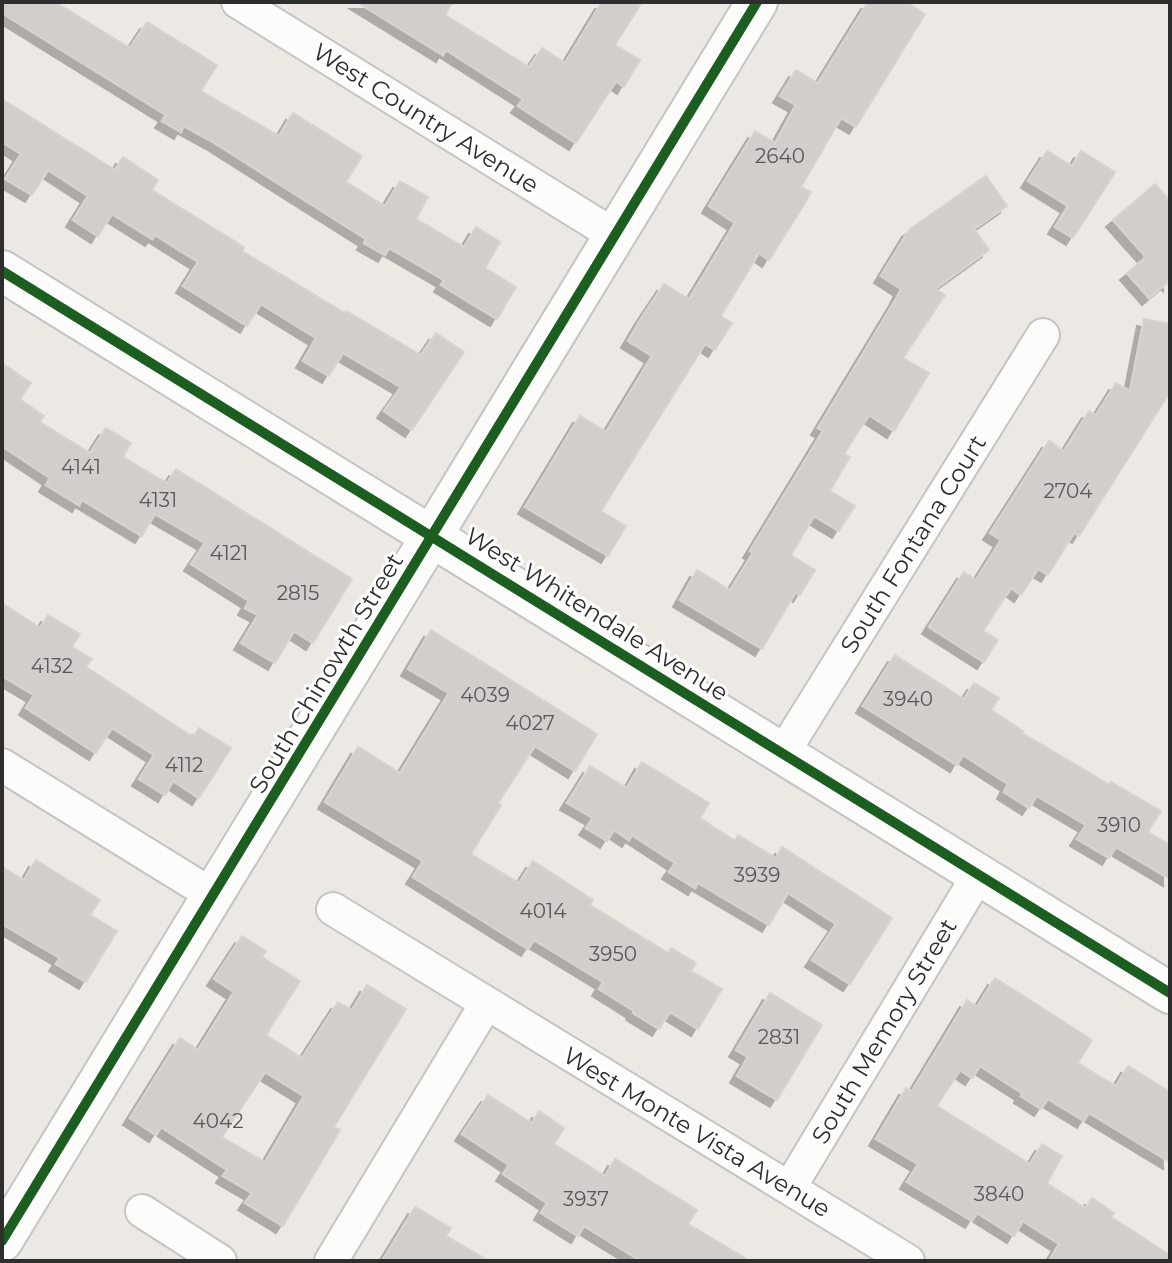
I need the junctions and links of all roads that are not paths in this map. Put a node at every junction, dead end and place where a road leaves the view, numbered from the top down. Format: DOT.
graph roads {
  1 [pos="238,2"];
  2 [pos="757,2"];
  3 [pos="284,14"];
  4 [pos="614,235"];
  5 [pos="2,271"];
  6 [pos="1043,335"];
  7 [pos="433,537"];
  8 [pos="783,753"];
  9 [pos="2,765"];
  10 [pos="979,874"];
  11 [pos="214,896"];
  12 [pos="333,909"];
  13 [pos="1170,993"];
  14 [pos="486,1004"];
  15 [pos="790,1187"];
  16 [pos="142,1211"];
  17 [pos="2,1241"];
  18 [pos="220,1261"];
  19 [pos="331,1261"];
  20 [pos="908,1261"];
  1 -- 3 [label="street, West Country Avenue"];
  2 -- 4 [label="street, South Chinowth Street"];
  3 -- 4 [label="street, West Country Avenue"];
  4 -- 7 [label="street, South Chinowth Street"];
  5 -- 7 [label="street, West Whitendale Avenue"];
  6 -- 8 [label="street, South Fontana Court"];
  7 -- 8 [label="street, West Whitendale Avenue"];
  7 -- 11 [label="street, South Chinowth Street"];
  8 -- 10 [label="street, West Whitendale Avenue"];
  9 -- 11 [label="street"];
  10 -- 13 [label="street, West Whitendale Avenue"];
  10 -- 15 [label="street, South Memory Street"];
  11 -- 17 [label="street, South Chinowth Street"];
  12 -- 14 [label="street, West Monte Vista Avenue"];
  14 -- 15 [label="street, West Monte Vista Avenue"];
  14 -- 19 [label="street"];
  15 -- 20 [label="street, West Monte Vista Avenue"];
  16 -- 18 [label="street"];
}
